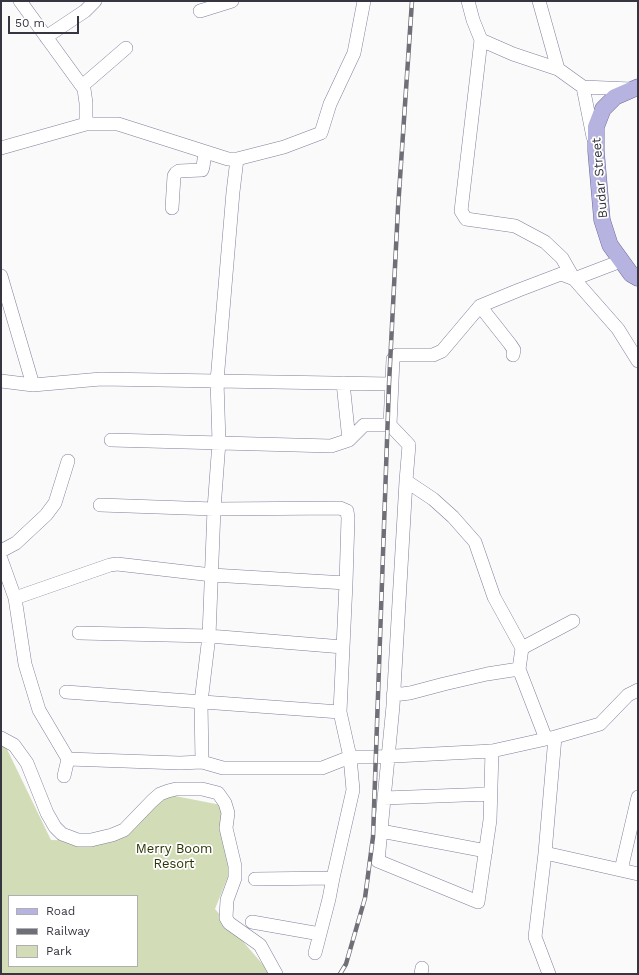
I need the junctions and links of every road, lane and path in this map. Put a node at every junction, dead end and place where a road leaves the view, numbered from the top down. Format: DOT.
graph roads {
  1 [pos="20,1"];
  2 [pos="95,1"];
  3 [pos="232,1"];
  4 [pos="364,1"];
  5 [pos="539,1"];
  6 [pos="470,4"];
  7 [pos="200,11"];
  8 [pos="46,36"];
  9 [pos="481,40"];
  10 [pos="126,48"];
  11 [pos="558,69"];
  12 [pos="82,86"];
  13 [pos="583,87"];
  14 [pos="634,88"];
  15 [pos="86,124"];
  16 [pos="1,148"];
  17 [pos="596,151"];
  18 [pos="205,152"];
  19 [pos="237,159"];
  20 [pos="172,208"];
  21 [pos="621,261"];
  22 [pos="1,276"];
  23 [pos="638,278"];
  24 [pos="574,279"];
  25 [pos="480,306"];
  26 [pos="513,355"];
  27 [pos="638,361"];
  28 [pos="1,381"];
  29 [pos="217,381"];
  30 [pos="343,383"];
  31 [pos="391,384"];
  32 [pos="34,385"];
  33 [pos="390,425"];
  34 [pos="111,440"];
  35 [pos="349,440"];
  36 [pos="218,442"];
  37 [pos="68,461"];
  38 [pos="406,482"];
  39 [pos="100,506"];
  40 [pos="214,509"];
  41 [pos="1,551"];
  42 [pos="1,559"];
  43 [pos="212,575"];
  44 [pos="346,582"];
  45 [pos="15,598"];
  46 [pos="573,621"];
  47 [pos="79,633"];
  48 [pos="209,636"];
  49 [pos="343,647"];
  50 [pos="522,648"];
  51 [pos="519,669"];
  52 [pos="638,690"];
  53 [pos="66,692"];
  54 [pos="393,695"];
  55 [pos="201,702"];
  56 [pos="340,712"];
  57 [pos="1,738"];
  58 [pos="550,738"];
  59 [pos="492,751"];
  60 [pos="350,756"];
  61 [pos="389,756"];
  62 [pos="68,759"];
  63 [pos="202,762"];
  64 [pos="64,776"];
  65 [pos="491,794"];
  66 [pos="638,797"];
  67 [pos="384,798"];
  68 [pos="381,831"];
  69 [pos="486,851"];
  70 [pos="545,853"];
  71 [pos="621,870"];
  72 [pos="638,874"];
  73 [pos="254,878"];
  74 [pos="333,878"];
  75 [pos="252,922"];
  76 [pos="320,934"];
  77 [pos="315,953"];
  78 [pos="276,974"];
  79 [pos="549,974"];
  1 -- 8 [label="street"];
  2 -- 8 [label="street"];
  3 -- 7 [label="street"];
  4 -- 19 [label="street"];
  5 -- 11 [label="street"];
  6 -- 9 [label="street"];
  8 -- 12 [label="street"];
  9 -- 11 [label="street"];
  9 -- 24 [label="street"];
  10 -- 12 [label="street"];
  11 -- 13 [label="street"];
  12 -- 15 [label="street"];
  13 -- 14 [label="street"];
  13 -- 17 [label="street"];
  14 -- 17 [label="main road, Budar Street"];
  15 -- 16 [label="street"];
  15 -- 18 [label="street"];
  17 -- 21 [label="main road, Budar Street"];
  18 -- 19 [label="street"];
  18 -- 20 [label="street"];
  19 -- 29 [label="street"];
  21 -- 23 [label="main road, Budar Street"];
  21 -- 24 [label="street"];
  22 -- 32 [label="street"];
  24 -- 25 [label="street"];
  24 -- 27 [label="street"];
  25 -- 26 [label="street"];
  25 -- 31 [label="street"];
  28 -- 32 [label="street"];
  29 -- 30 [label="street"];
  29 -- 32 [label="street"];
  29 -- 36 [label="street"];
  30 -- 31 [label="street"];
  30 -- 35 [label="street"];
  31 -- 33 [label="street"];
  33 -- 35 [label="street"];
  33 -- 38 [label="street"];
  34 -- 36 [label="street"];
  35 -- 36 [label="street"];
  36 -- 40 [label="street"];
  37 -- 41 [label="street"];
  38 -- 50 [label="street"];
  38 -- 54 [label="street"];
  39 -- 40 [label="street"];
  40 -- 43 [label="street"];
  40 -- 44 [label="street"];
  42 -- 45 [label="street"];
  43 -- 44 [label="street"];
  43 -- 45 [label="street"];
  43 -- 48 [label="street"];
  44 -- 49 [label="street"];
  45 -- 62 [label="street"];
  46 -- 50 [label="street"];
  47 -- 48 [label="street"];
  48 -- 49 [label="street"];
  48 -- 55 [label="street"];
  49 -- 56 [label="street"];
  50 -- 51 [label="street"];
  51 -- 54 [label="street"];
  51 -- 58 [label="street"];
  52 -- 58 [label="street"];
  53 -- 55 [label="street"];
  54 -- 61 [label="street"];
  55 -- 56 [label="street"];
  55 -- 63 [label="street"];
  56 -- 60 [label="street"];
  57 -- 78 [label="street"];
  58 -- 59 [label="street"];
  58 -- 70 [label="street"];
  59 -- 61 [label="street"];
  59 -- 65 [label="street"];
  60 -- 61 [label="street"];
  60 -- 63 [label="street"];
  60 -- 74 [label="street"];
  61 -- 67 [label="street"];
  62 -- 63 [label="street"];
  62 -- 64 [label="street"];
  65 -- 67 [label="street"];
  65 -- 69 [label="street"];
  66 -- 71 [label="street"];
  67 -- 68 [label="street"];
  68 -- 69 [label="street"];
  68 -- 69 [label="street"];
  70 -- 71 [label="street"];
  70 -- 79 [label="street"];
  71 -- 72 [label="street"];
  73 -- 74 [label="street"];
  74 -- 76 [label="street"];
  75 -- 76 [label="street"];
  76 -- 77 [label="street"];
}
